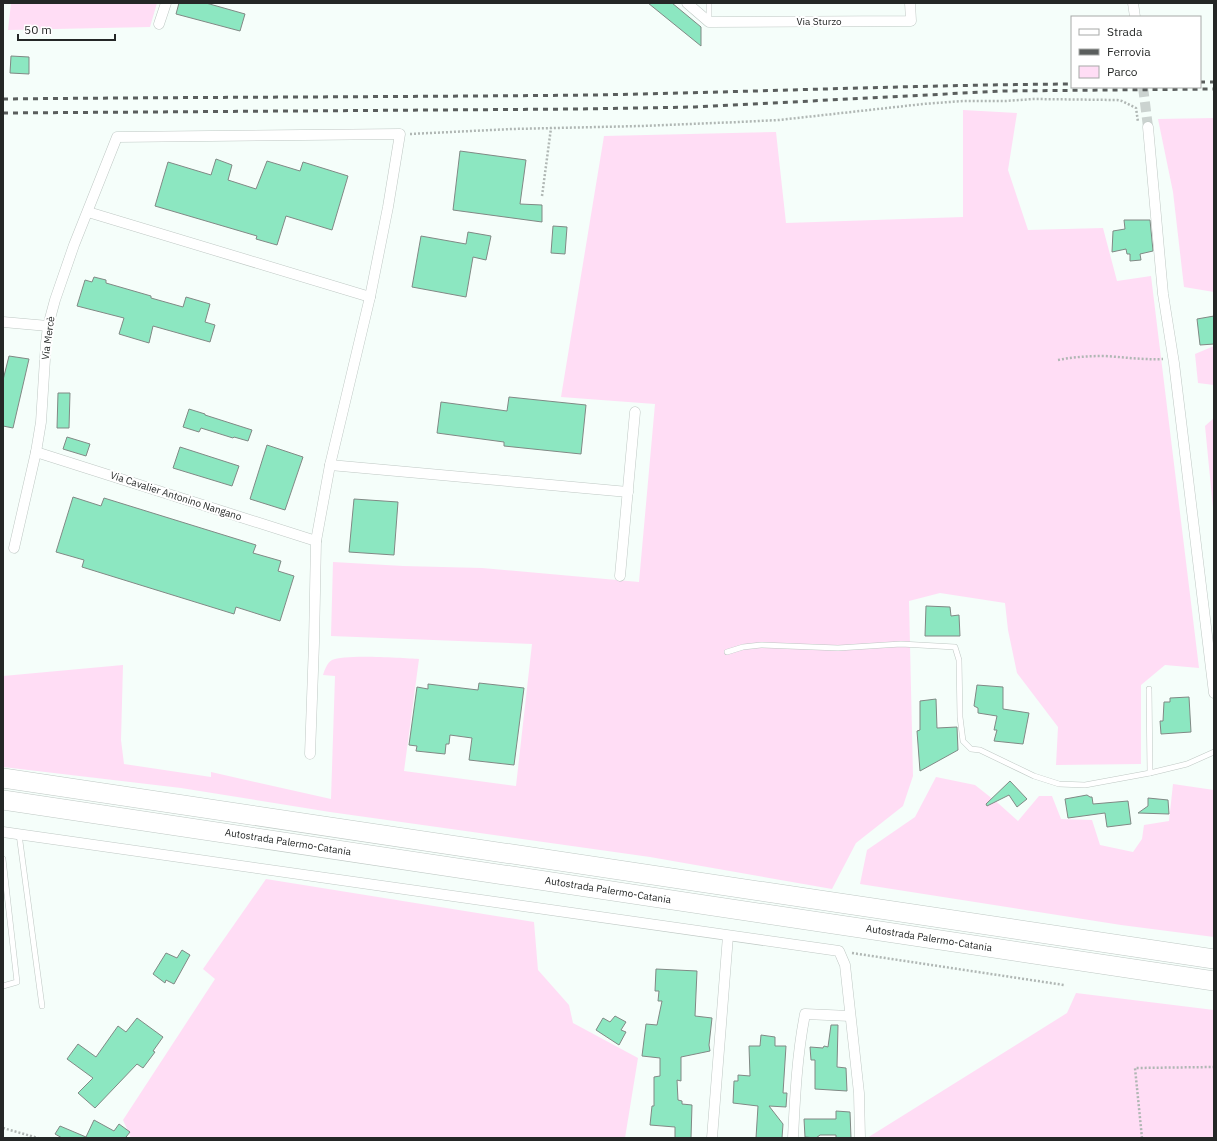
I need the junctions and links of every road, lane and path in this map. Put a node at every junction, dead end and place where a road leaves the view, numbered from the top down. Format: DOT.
graph roads {
  1 [pos="166,3"];
  2 [pos="687,3"];
  3 [pos="709,3"];
  4 [pos="910,3"];
  5 [pos="1133,3"];
  6 [pos="1135,16"];
  7 [pos="710,22"];
  8 [pos="159,24"];
  9 [pos="1138,123"];
  10 [pos="1148,127"];
  11 [pos="551,128"];
  12 [pos="400,134"];
  13 [pos="542,196"];
  14 [pos="88,212"];
  15 [pos="370,297"];
  16 [pos="3,322"];
  17 [pos="48,326"];
  18 [pos="1173,358"];
  19 [pos="1058,360"];
  20 [pos="635,412"];
  21 [pos="36,452"];
  22 [pos="330,465"];
  23 [pos="628,492"];
  24 [pos="316,540"];
  25 [pos="14,548"];
  26 [pos="620,576"];
  27 [pos="727,652"];
  28 [pos="1149,689"];
  29 [pos="1214,693"];
  30 [pos="1214,752"];
  31 [pos="310,754"];
  32 [pos="1150,773"];
  33 [pos="3,778"];
  34 [pos="3,800"];
  35 [pos="3,832"];
  36 [pos="19,834"];
  37 [pos="3,859"];
  38 [pos="728,936"];
  39 [pos="840,951"];
  40 [pos="1214,959"];
  41 [pos="1214,981"];
  42 [pos="1064,985"];
  43 [pos="3,986"];
  44 [pos="42,1006"];
  45 [pos="850,1016"];
  46 [pos="1214,1067"];
  47 [pos="3,1128"];
  48 [pos="38,1138"];
  49 [pos="712,1138"];
  50 [pos="793,1138"];
  51 [pos="860,1138"];
  52 [pos="1142,1138"];
  1 -- 8 [label="street"];
  2 -- 7 [label="street"];
  3 -- 7 [label="lane"];
  4 -- 7 [label="street, Via Sturzo"];
  5 -- 6 [label="street"];
  9 -- 11 [label="path"];
  10 -- 18 [label="street"];
  11 -- 12 [label="path"];
  11 -- 13 [label="path"];
  12 -- 14 [label="street, Via Mercè"];
  12 -- 15 [label="street"];
  14 -- 15 [label="street"];
  14 -- 17 [label="street, Via Mercè"];
  15 -- 22 [label="street"];
  16 -- 17 [label="street"];
  17 -- 21 [label="street, Via Mercè"];
  18 -- 19 [label="path"];
  18 -- 29 [label="street"];
  20 -- 23 [label="street"];
  21 -- 24 [label="street, Via Cavalier Antonino Nangano"];
  21 -- 25 [label="street, Via Mercè"];
  22 -- 23 [label="street"];
  22 -- 24 [label="street"];
  23 -- 26 [label="street"];
  24 -- 31 [label="street"];
  27 -- 32 [label="lane"];
  28 -- 32 [label="lane"];
  30 -- 32 [label="lane"];
  33 -- 40 [label="highway, Autostrada Palermo-Catania"];
  34 -- 41 [label="highway, Autostrada Palermo-Catania"];
  35 -- 36 [label="street"];
  36 -- 38 [label="street"];
  36 -- 44 [label="lane"];
  37 -- 43 [label="lane"];
  38 -- 39 [label="street"];
  38 -- 49 [label="street"];
  39 -- 42 [label="path"];
  39 -- 45 [label="street"];
  45 -- 50 [label="street"];
  45 -- 51 [label="street"];
  46 -- 52 [label="path"];
  47 -- 48 [label="path"];
}
